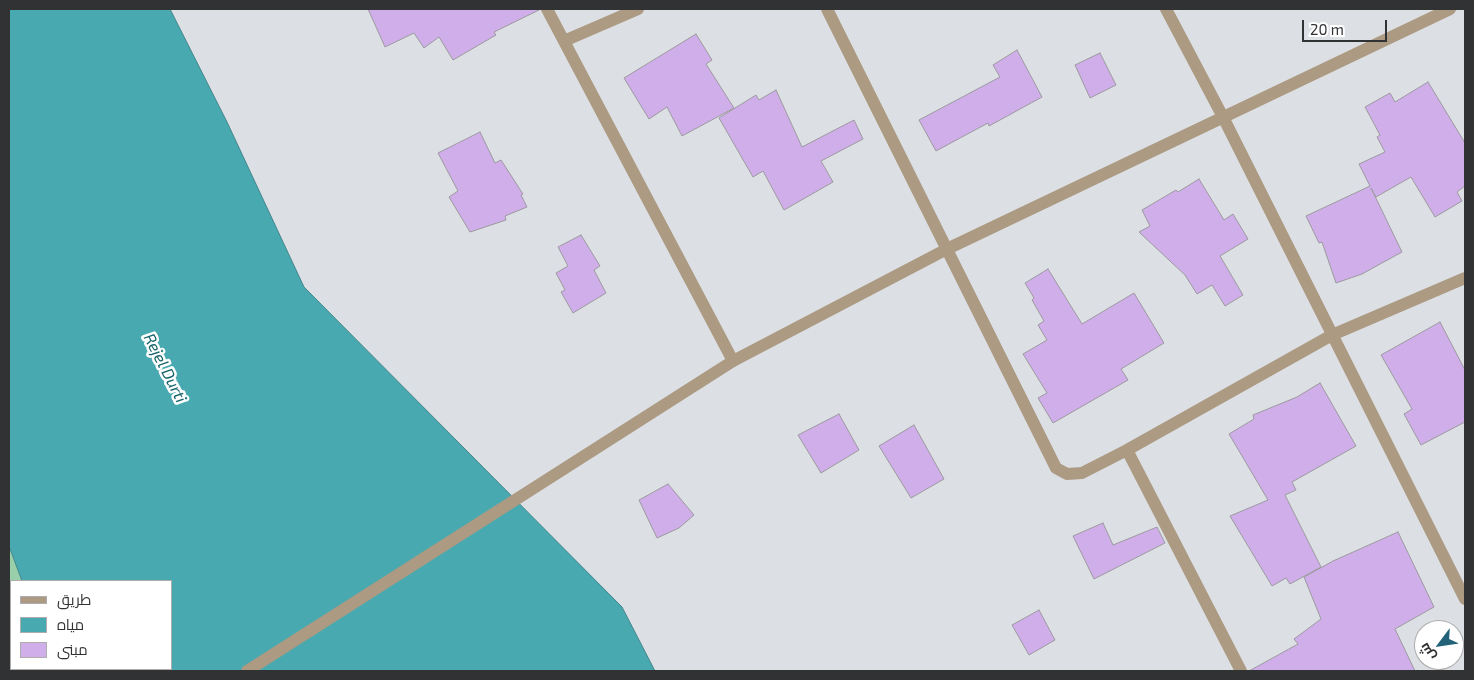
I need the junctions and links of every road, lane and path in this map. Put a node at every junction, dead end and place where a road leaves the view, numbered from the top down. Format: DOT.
graph roads {
  1 [pos="547,9"];
  2 [pos="638,9"];
  3 [pos="828,9"];
  4 [pos="1166,9"];
  5 [pos="1443,10"];
  6 [pos="564,41"];
  7 [pos="1223,117"];
  8 [pos="947,249"];
  9 [pos="1465,278"];
  10 [pos="1332,335"];
  11 [pos="733,360"];
  12 [pos="1127,450"];
  13 [pos="1465,598"];
  14 [pos="247,671"];
  15 [pos="1241,671"];
  1 -- 6 [label="street"];
  2 -- 6 [label="street"];
  3 -- 8 [label="street"];
  4 -- 7 [label="street"];
  5 -- 7 [label="street"];
  6 -- 11 [label="street"];
  7 -- 8 [label="street"];
  7 -- 10 [label="street"];
  8 -- 11 [label="street"];
  8 -- 12 [label="street"];
  9 -- 10 [label="street"];
  10 -- 12 [label="street"];
  10 -- 13 [label="street"];
  11 -- 14 [label="street"];
  12 -- 15 [label="street"];
}
